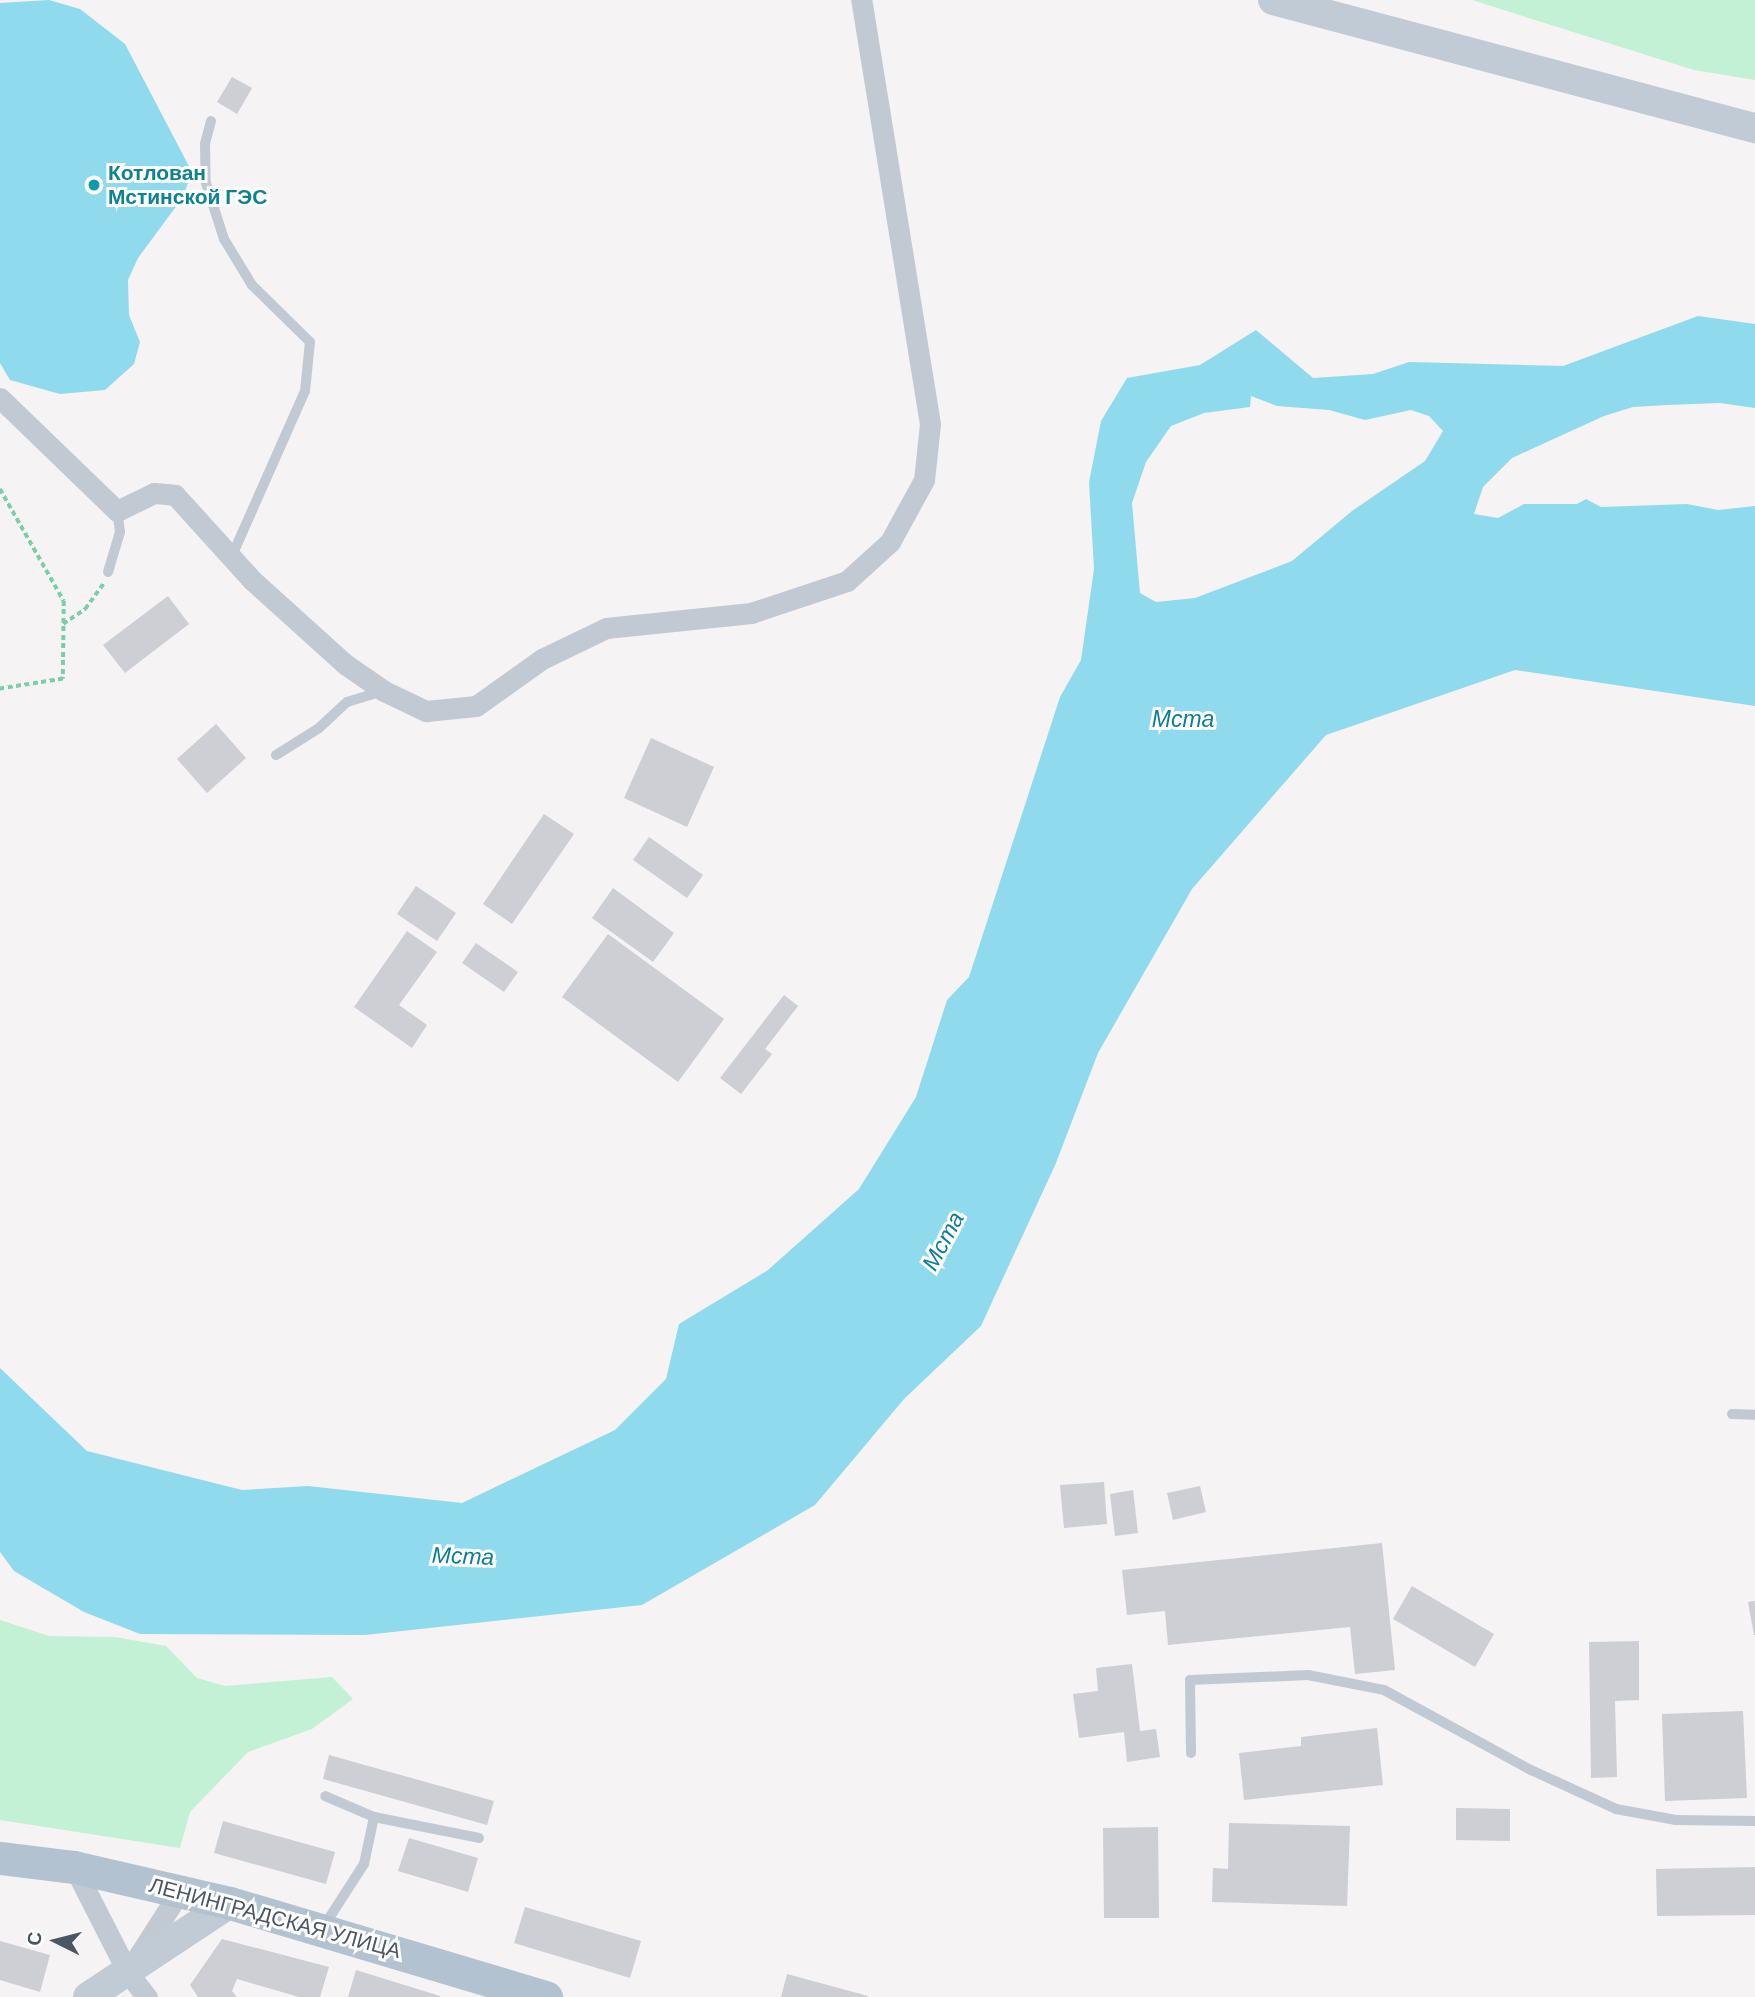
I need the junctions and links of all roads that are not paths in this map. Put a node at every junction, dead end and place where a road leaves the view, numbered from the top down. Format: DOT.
graph roads {
  1 [pos="861,0"];
  2 [pos="1272,0"];
  3 [pos="211,121"];
  4 [pos="1755,128"];
  5 [pos="0,398"];
  6 [pos="117,511"];
  7 [pos="232,556"];
  8 [pos="108,572"];
  9 [pos="384,691"];
  10 [pos="276,755"];
  11 [pos="1732,1414"];
  12 [pos="1755,1415"];
  13 [pos="1191,1753"];
  14 [pos="325,1796"];
  15 [pos="374,1817"];
  16 [pos="1755,1821"];
  17 [pos="479,1838"];
  18 [pos="0,1858"];
  19 [pos="74,1867"];
  20 [pos="180,1891"];
  21 [pos="230,1903"];
  22 [pos="322,1928"];
  23 [pos="128,1973"];
  24 [pos="88,1997"];
  25 [pos="147,1997"];
  26 [pos="547,1997"];
  1 -- 9 [label="street"];
  2 -- 4 [label="street"];
  3 -- 7 [label="lane"];
  5 -- 6 [label="street"];
  6 -- 7 [label="street"];
  6 -- 8 [label="lane"];
  7 -- 9 [label="street"];
  9 -- 10 [label="lane"];
  11 -- 12 [label="lane"];
  13 -- 16 [label="lane"];
  14 -- 15 [label="lane"];
  15 -- 17 [label="lane"];
  15 -- 22 [label="lane"];
  18 -- 19 [label="main road, ЛЕНИНГРАДСКАЯ УЛИЦА"];
  19 -- 20 [label="main road, ЛЕНИНГРАДСКАЯ УЛИЦА"];
  19 -- 23 [label="street"];
  20 -- 21 [label="main road, ЛЕНИНГРАДСКАЯ УЛИЦА"];
  20 -- 23 [label="street"];
  21 -- 22 [label="main road, ЛЕНИНГРАДСКАЯ УЛИЦА"];
  21 -- 23 [label="street"];
  22 -- 26 [label="main road, ЛЕНИНГРАДСКАЯ УЛИЦА"];
  23 -- 24 [label="street"];
  23 -- 25 [label="street"];
}
